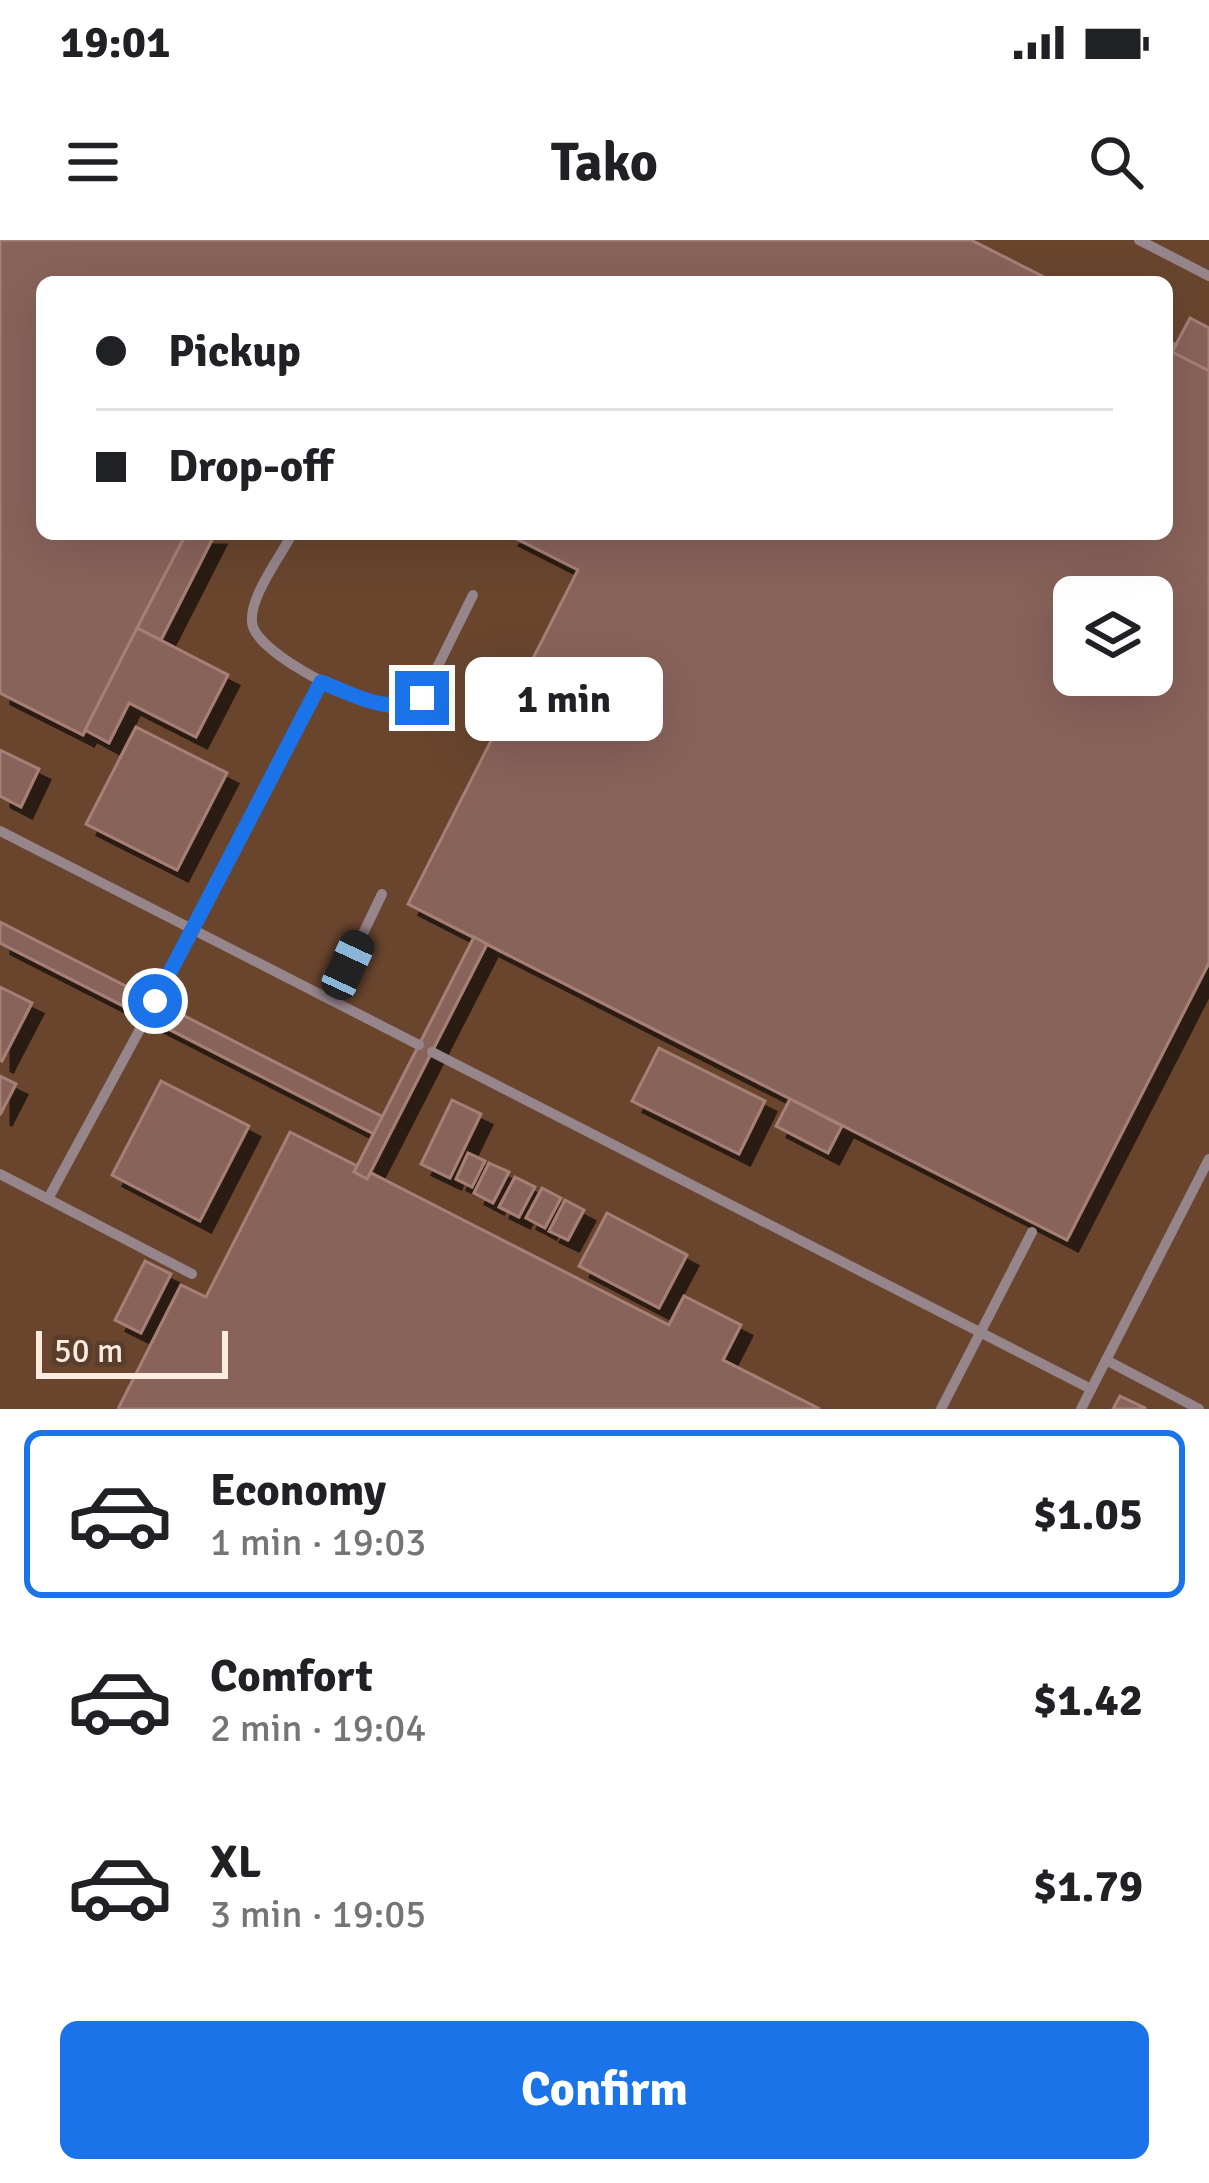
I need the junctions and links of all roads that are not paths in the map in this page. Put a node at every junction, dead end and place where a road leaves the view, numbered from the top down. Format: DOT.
graph roads {
  1 [pos="1139,240"];
  2 [pos="1209,276"];
  3 [pos="289,540"];
  4 [pos="472,595"];
  5 [pos="321,682"];
  6 [pos="0,831"];
  7 [pos="382,894"];
  8 [pos="194,930"];
  9 [pos="331,1000"];
  10 [pos="155,1001"];
  11 [pos="146,1018"];
  12 [pos="419,1045"];
  13 [pos="432,1052"];
  14 [pos="1209,1159"];
  15 [pos="0,1174"];
  16 [pos="48,1199"];
  17 [pos="1032,1232"];
  18 [pos="192,1274"];
  19 [pos="981,1332"];
  20 [pos="1106,1360"];
  21 [pos="1091,1389"];
  22 [pos="941,1409"];
  23 [pos="1081,1409"];
  24 [pos="1199,1409"];
  1 -- 2 [label="lane"];
  3 -- 5 [label="lane"];
  4 -- 5 [label="lane"];
  5 -- 8 [label="lane"];
  6 -- 8 [label="lane"];
  7 -- 9 [label="lane"];
  8 -- 9 [label="lane"];
  8 -- 10 [label="lane"];
  9 -- 12 [label="lane"];
  11 -- 16 [label="lane"];
  13 -- 19 [label="lane"];
  14 -- 20 [label="lane"];
  15 -- 16 [label="lane"];
  16 -- 18 [label="lane"];
  17 -- 19 [label="lane"];
  19 -- 21 [label="lane"];
  19 -- 22 [label="lane"];
  20 -- 21 [label="lane"];
  20 -- 24 [label="lane"];
  21 -- 23 [label="lane"];
}
